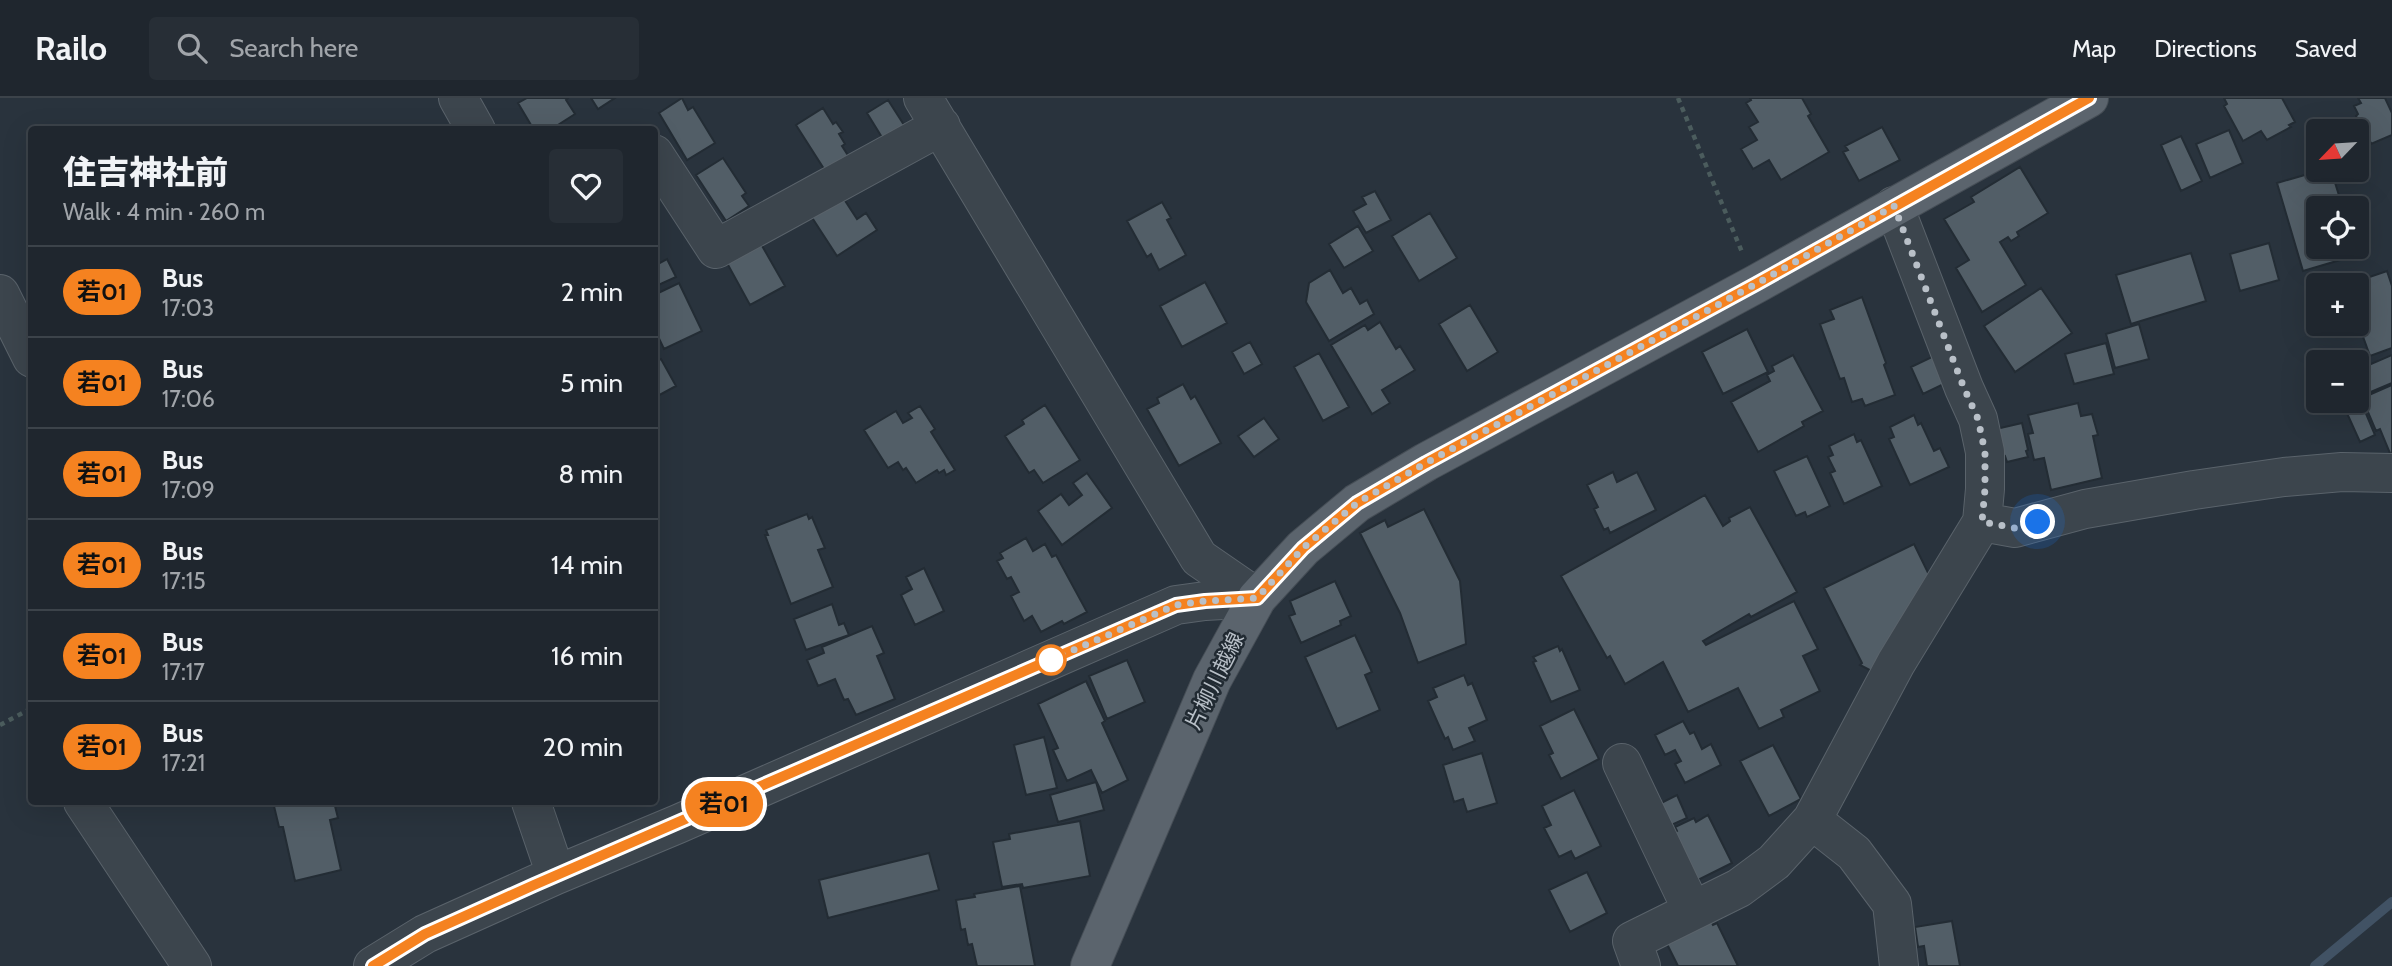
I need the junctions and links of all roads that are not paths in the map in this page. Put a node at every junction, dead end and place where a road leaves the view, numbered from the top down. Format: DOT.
graph roads {
  1 [pos="2089,98"];
  2 [pos="932,112"];
  3 [pos="658,160"];
  4 [pos="1894,206"];
  5 [pos="0,294"];
  6 [pos="28,350"];
  7 [pos="2392,473"];
  8 [pos="1982,522"];
  9 [pos="1257,598"];
  10 [pos="1622,763"];
  11 [pos="85,805"];
  12 [pos="532,805"];
  13 [pos="1812,820"];
  14 [pos="556,875"];
  15 [pos="1692,910"];
  16 [pos="428,950"];
  17 [pos="192,966"];
  18 [pos="373,966"];
  19 [pos="1090,966"];
  20 [pos="1641,966"];
  21 [pos="1899,966"];
  1 -- 4 [label="main road, 片柳川越線"];
  2 -- 3 [label="street"];
  2 -- 9 [label="street"];
  4 -- 8 [label="street"];
  4 -- 9 [label="main road, 片柳川越線"];
  5 -- 6 [label="street"];
  7 -- 8 [label="street"];
  8 -- 13 [label="street"];
  9 -- 14 [label="street"];
  9 -- 19 [label="main road, 片柳川越線"];
  10 -- 15 [label="street"];
  11 -- 17 [label="street"];
  12 -- 14 [label="street"];
  13 -- 15 [label="street"];
  13 -- 21 [label="street"];
  14 -- 16 [label="street"];
  15 -- 20 [label="street"];
  16 -- 18 [label="street"];
}
